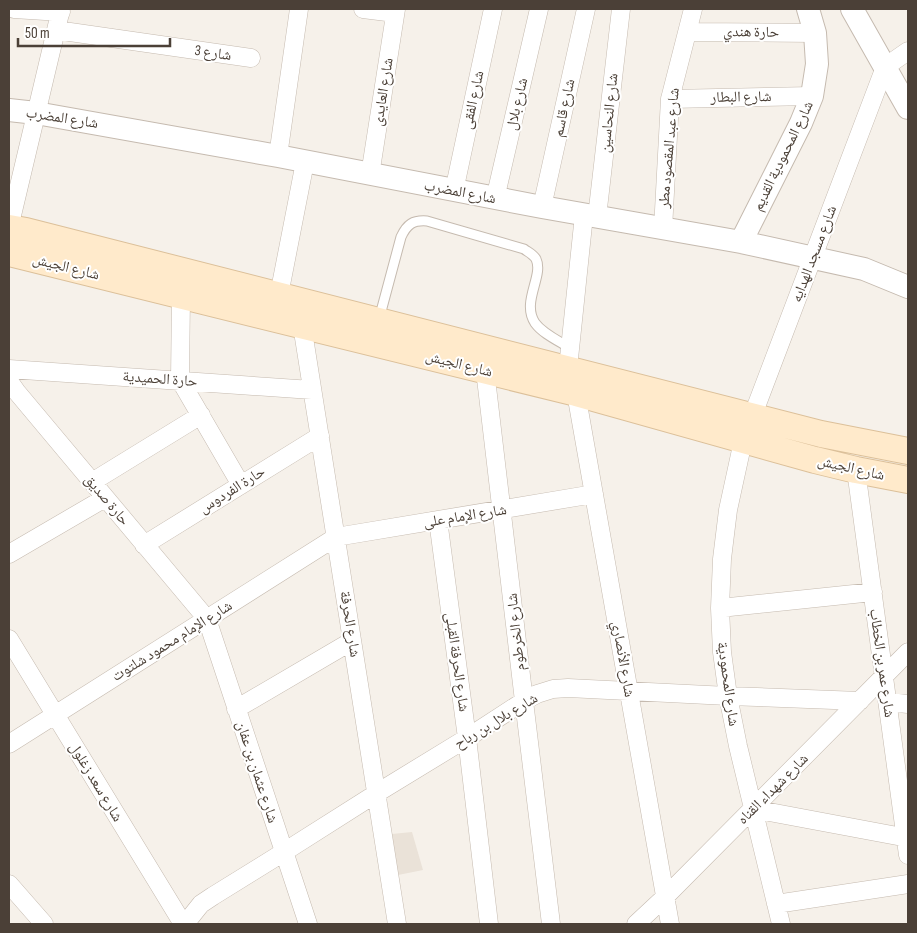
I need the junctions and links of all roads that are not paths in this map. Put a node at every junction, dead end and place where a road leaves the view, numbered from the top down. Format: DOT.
graph roads {
  1 [pos="14,9"];
  2 [pos="299,9"];
  3 [pos="363,9"];
  4 [pos="493,9"];
  5 [pos="539,9"];
  6 [pos="586,9"];
  7 [pos="621,9"];
  8 [pos="692,9"];
  9 [pos="808,9"];
  10 [pos="852,9"];
  11 [pos="61,10"];
  12 [pos="395,11"];
  13 [pos="56,30"];
  14 [pos="687,32"];
  15 [pos="815,33"];
  16 [pos="908,51"];
  17 [pos="251,58"];
  18 [pos="885,67"];
  19 [pos="812,96"];
  20 [pos="670,99"];
  21 [pos="908,108"];
  22 [pos="9,110"];
  23 [pos="36,113"];
  24 [pos="278,156"];
  25 [pos="305,162"];
  26 [pos="370,175"];
  27 [pos="454,191"];
  28 [pos="495,198"];
  29 [pos="542,207"];
  30 [pos="591,216"];
  31 [pos="9,228"];
  32 [pos="663,229"];
  33 [pos="741,242"];
  34 [pos="9,253"];
  35 [pos="813,258"];
  36 [pos="908,286"];
  37 [pos="181,295"];
  38 [pos="279,295"];
  39 [pos="379,320"];
  40 [pos="302,325"];
  41 [pos="569,358"];
  42 [pos="9,368"];
  43 [pos="485,370"];
  44 [pos="180,380"];
  45 [pos="9,381"];
  46 [pos="312,390"];
  47 [pos="576,393"];
  48 [pos="201,415"];
  49 [pos="753,416"];
  50 [pos="320,436"];
  51 [pos="743,441"];
  52 [pos="908,451"];
  53 [pos="856,470"];
  54 [pos="908,480"];
  55 [pos="92,482"];
  56 [pos="241,484"];
  57 [pos="594,494"];
  58 [pos="105,498"];
  59 [pos="502,509"];
  60 [pos="438,520"];
  61 [pos="336,537"];
  62 [pos="144,545"];
  63 [pos="9,554"];
  64 [pos="873,592"];
  65 [pos="720,608"];
  66 [pos="207,619"];
  67 [pos="9,639"];
  68 [pos="352,641"];
  69 [pos="908,652"];
  70 [pos="884,676"];
  71 [pos="629,692"];
  72 [pos="728,696"];
  73 [pos="524,701"];
  74 [pos="860,701"];
  75 [pos="888,702"];
  76 [pos="908,704"];
  77 [pos="236,709"];
  78 [pos="55,715"];
  79 [pos="467,738"];
  80 [pos="9,744"];
  81 [pos="376,793"];
  82 [pos="753,808"];
  83 [pos="907,837"];
  84 [pos="284,852"];
  85 [pos="908,855"];
  86 [pos="9,884"];
  87 [pos="908,884"];
  88 [pos="665,897"];
  89 [pos="776,904"];
  90 [pos="42,923"];
  91 [pos="184,924"];
  92 [pos="308,924"];
  93 [pos="397,924"];
  94 [pos="489,924"];
  95 [pos="551,924"];
  96 [pos="636,924"];
  97 [pos="670,924"];
  98 [pos="780,924"];
  1 -- 11 [label="street"];
  2 -- 24 [label="street"];
  3 -- 12 [label="street"];
  4 -- 27 [label="street, شارع الفقى"];
  5 -- 28 [label="street, شارع بلال"];
  6 -- 29 [label="street, شارع قاسم"];
  7 -- 30 [label="street, شارع النحاسين"];
  8 -- 14 [label="street, شارع عبد المقصود مطر"];
  9 -- 15 [label="street, شارع المحمودية القديم"];
  10 -- 18 [label="street"];
  11 -- 13 [label="street"];
  12 -- 26 [label="street, شارع العايدى"];
  13 -- 17 [label="street, شارع 3"];
  13 -- 23 [label="street"];
  14 -- 15 [label="street, حارة هندي"];
  14 -- 20 [label="street, شارع عبد المقصود مطر"];
  15 -- 19 [label="street, شارع المحمودية القديم"];
  16 -- 18 [label="street"];
  18 -- 21 [label="street"];
  18 -- 35 [label="street, شارع مسجد الهدايه"];
  19 -- 20 [label="street, شارع البطار"];
  19 -- 33 [label="street, شارع المحمودية القديم"];
  20 -- 32 [label="street, شارع عبد المقصود مطر"];
  22 -- 23 [label="street, شارع المضرب"];
  23 -- 24 [label="street, شارع المضرب"];
  23 -- 31 [label="street"];
  24 -- 25 [label="street, شارع المضرب"];
  25 -- 26 [label="street, شارع المضرب"];
  25 -- 38 [label="street"];
  26 -- 27 [label="street, شارع المضرب"];
  27 -- 28 [label="street, شارع المضرب"];
  28 -- 29 [label="street, شارع المضرب"];
  29 -- 30 [label="street, شارع المضرب"];
  30 -- 32 [label="street, شارع المضرب"];
  30 -- 41 [label="street, شارع النحاسين"];
  31 -- 38 [label="main road, شارع الجيش"];
  32 -- 33 [label="street, شارع المضرب"];
  33 -- 35 [label="street, شارع المضرب"];
  34 -- 37 [label="main road, شارع الجيش"];
  35 -- 36 [label="street, شارع المضرب"];
  35 -- 49 [label="street, شارع مسجد الهدايه"];
  37 -- 40 [label="main road, شارع الجيش"];
  37 -- 44 [label="street"];
  38 -- 39 [label="main road, شارع الجيش"];
  39 -- 41 [label="main road, شارع الجيش"];
  39 -- 41 [label="lane"];
  40 -- 43 [label="main road, شارع الجيش"];
  40 -- 46 [label="street, شارع الحرفة"];
  41 -- 49 [label="main road, شارع الجيش"];
  42 -- 44 [label="street, حارة الحميدية"];
  43 -- 47 [label="main road, شارع الجيش"];
  43 -- 59 [label="street, شارع الخرطوم"];
  44 -- 46 [label="street, حارة الحميدية"];
  44 -- 48 [label="street"];
  45 -- 55 [label="street, حارة صديق"];
  46 -- 50 [label="street, شارع الحرفة"];
  47 -- 51 [label="main road, شارع الجيش"];
  47 -- 57 [label="street, شارع الأنصاري"];
  48 -- 55 [label="street"];
  48 -- 56 [label="street"];
  49 -- 51 [label="street, شارع مسجد الهدايه"];
  49 -- 52 [label="main road, شارع الجيش"];
  50 -- 56 [label="street, حارة الفردوس"];
  50 -- 61 [label="street, شارع الحرفة"];
  51 -- 53 [label="main road, شارع الجيش"];
  51 -- 65 [label="street, شارع المحمودية"];
  53 -- 54 [label="main road, شارع الجيش"];
  53 -- 64 [label="street, شارع عمر بن الخطاب"];
  55 -- 58 [label="street, حارة صديق"];
  56 -- 62 [label="street, حارة الفردوس"];
  57 -- 59 [label="street, شارع الإمام على"];
  57 -- 71 [label="street, شارع الأنصاري"];
  58 -- 62 [label="street, حارة صديق"];
  58 -- 63 [label="street"];
  59 -- 60 [label="street, شارع الإمام على"];
  59 -- 73 [label="street, شارع الخرطوم"];
  60 -- 61 [label="street, شارع الإمام على"];
  60 -- 79 [label="street, شارع الحرفة القبلى"];
  61 -- 66 [label="street, شارع الإمام محمود شلتوت"];
  61 -- 68 [label="street, شارع الحرفة"];
  62 -- 66 [label="street, حارة صديق"];
  64 -- 65 [label="street"];
  64 -- 70 [label="street, شارع عمر بن الخطاب"];
  65 -- 72 [label="street, شارع المحمودية"];
  66 -- 77 [label="street, شارع عثمان بن عفان"];
  66 -- 78 [label="street, شارع الإمام محمود شلتوت"];
  67 -- 78 [label="street, شارع سعد زغلول"];
  68 -- 77 [label="street"];
  68 -- 81 [label="street, شارع الحرفة"];
  69 -- 70 [label="street, شارع شهداء القناه"];
  70 -- 74 [label="street, شارع شهداء القناه"];
  70 -- 75 [label="street, شارع عمر بن الخطاب"];
  71 -- 72 [label="street, شارع بلال بن رباح"];
  71 -- 73 [label="street, شارع بلال بن رباح"];
  71 -- 88 [label="street, شارع الأنصاري"];
  72 -- 74 [label="street, شارع بلال بن رباح"];
  72 -- 82 [label="street, شارع المحمودية"];
  73 -- 79 [label="street, شارع بلال بن رباح"];
  73 -- 95 [label="street, شارع الخرطوم"];
  74 -- 82 [label="street, شارع شهداء القناه"];
  75 -- 76 [label="street"];
  75 -- 83 [label="street, شارع عمر بن الخطاب"];
  77 -- 84 [label="street, شارع عثمان بن عفان"];
  78 -- 80 [label="street, شارع الإمام محمود شلتوت"];
  78 -- 91 [label="street, شارع سعد زغلول"];
  79 -- 81 [label="street, شارع بلال بن رباح"];
  79 -- 94 [label="street, شارع الحرفة القبلى"];
  81 -- 84 [label="street, شارع بلال بن رباح"];
  81 -- 93 [label="street, شارع الحرفة"];
  82 -- 83 [label="street"];
  82 -- 88 [label="street, شارع شهداء القناه"];
  82 -- 89 [label="street, شارع المحمودية"];
  83 -- 85 [label="street, شارع عمر بن الخطاب"];
  84 -- 91 [label="street, شارع بلال بن رباح"];
  84 -- 92 [label="street, شارع عثمان بن عفان"];
  86 -- 90 [label="street"];
  87 -- 89 [label="street"];
  88 -- 96 [label="street, شارع شهداء القناه"];
  88 -- 97 [label="street, شارع الأنصاري"];
  89 -- 98 [label="street, شارع المحمودية"];
}
